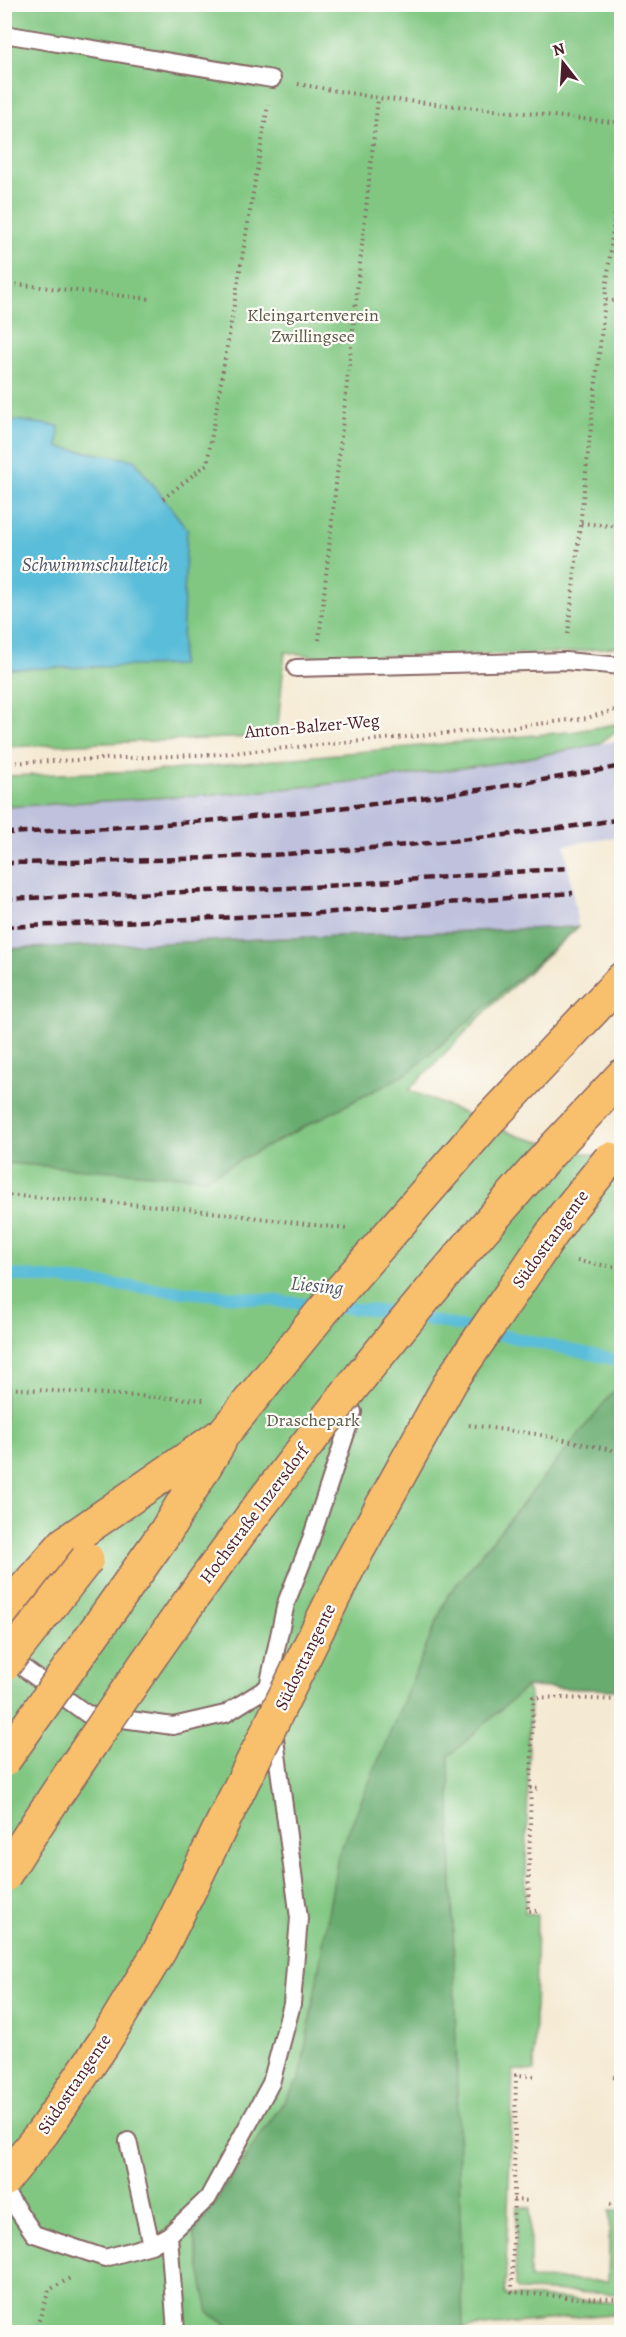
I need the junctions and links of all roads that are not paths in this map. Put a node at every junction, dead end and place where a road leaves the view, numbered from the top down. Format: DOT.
graph roads {
  1 [pos="4,34"];
  2 [pos="272,79"];
  3 [pos="621,666"];
  4 [pos="296,668"];
  5 [pos="621,980"];
  6 [pos="621,1076"];
  7 [pos="616,1152"];
  8 [pos="353,1412"];
  9 [pos="224,1433"];
  10 [pos="4,1612"];
  11 [pos="4,1654"];
  12 [pos="4,1665"];
  13 [pos="268,1687"];
  14 [pos="4,1760"];
  15 [pos="4,1876"];
  16 [pos="128,2141"];
  17 [pos="4,2180"];
  18 [pos="4,2190"];
  19 [pos="169,2235"];
  20 [pos="151,2245"];
  21 [pos="176,2332"];
  1 -- 2 [label="lane"];
  3 -- 4 [label="lane"];
  5 -- 9 [label="highway, bridge"];
  6 -- 15 [label="highway, Hochstraße Inzersdorf, bridge"];
  7 -- 17 [label="highway, Südosttangente, bridge"];
  8 -- 13 [label="lane"];
  9 -- 10 [label="highway"];
  9 -- 12 [label="highway, bridge"];
  9 -- 14 [label="highway, bridge"];
  11 -- 13 [label="lane"];
  13 -- 19 [label="lane"];
  16 -- 20 [label="lane"];
  18 -- 20 [label="lane"];
  19 -- 20 [label="lane"];
  19 -- 21 [label="lane"];
}
